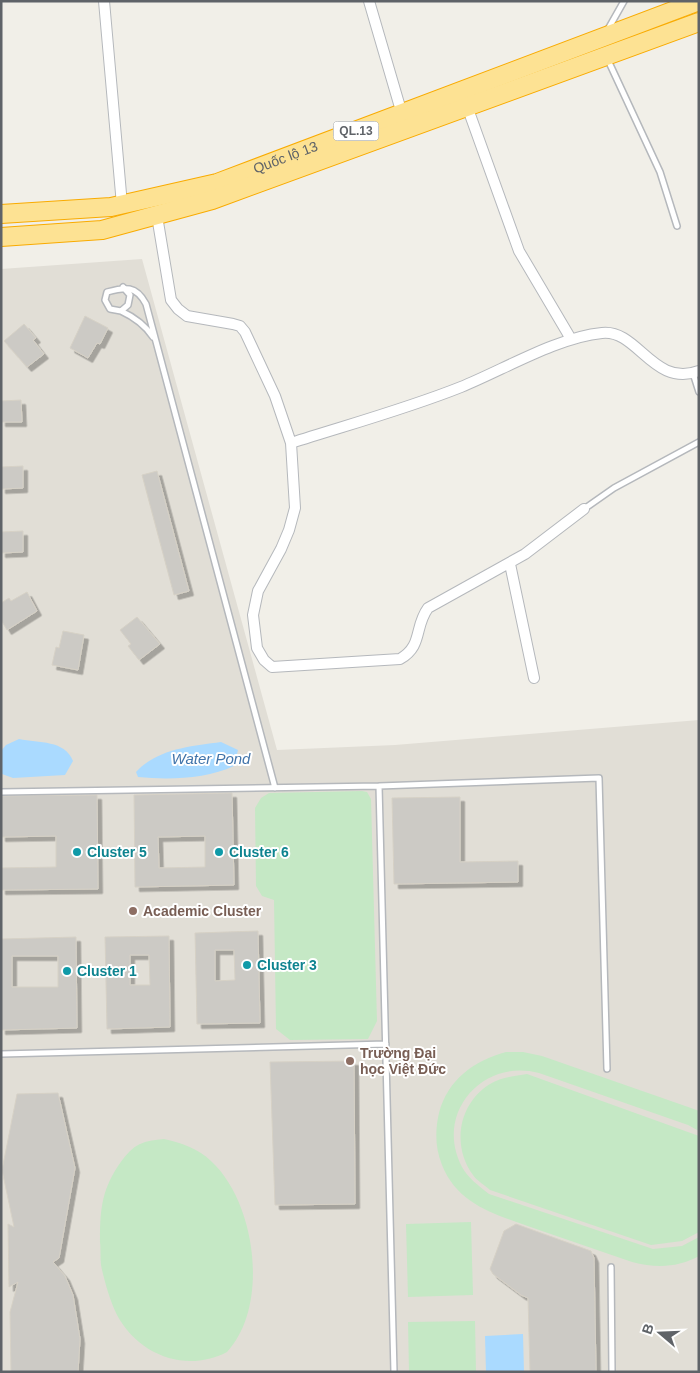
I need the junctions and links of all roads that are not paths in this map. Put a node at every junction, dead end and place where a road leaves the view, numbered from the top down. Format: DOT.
graph roads {
  1 [pos="104,1"];
  2 [pos="370,1"];
  3 [pos="624,1"];
  4 [pos="699,1"];
  5 [pos="699,22"];
  6 [pos="604,37"];
  7 [pos="607,58"];
  8 [pos="468,109"];
  9 [pos="402,114"];
  10 [pos="122,205"];
  11 [pos="1,214"];
  12 [pos="157,216"];
  13 [pos="677,226"];
  14 [pos="1,238"];
  15 [pos="123,287"];
  16 [pos="121,311"];
  17 [pos="570,339"];
  18 [pos="156,341"];
  19 [pos="696,372"];
  20 [pos="699,392"];
  21 [pos="699,442"];
  22 [pos="291,443"];
  23 [pos="584,509"];
  24 [pos="510,564"];
  25 [pos="534,678"];
  26 [pos="379,786"];
  27 [pos="275,788"];
  28 [pos="1,792"];
  29 [pos="386,1044"];
  30 [pos="1,1054"];
  31 [pos="608,1068"];
  32 [pos="611,1267"];
  33 [pos="394,1372"];
  34 [pos="612,1372"];
  1 -- 10 [label="street"];
  2 -- 9 [label="street"];
  3 -- 6 [label="lane"];
  4 -- 6 [label="highway, Quốc lộ 13 / QL.13"];
  5 -- 7 [label="highway, Quốc lộ 13 / QL.13"];
  6 -- 9 [label="highway, Quốc lộ 13 / QL.13"];
  7 -- 8 [label="highway, Quốc lộ 13 / QL.13"];
  7 -- 13 [label="lane"];
  8 -- 12 [label="highway, Quốc lộ 13 / QL.13"];
  8 -- 17 [label="street"];
  9 -- 10 [label="highway, Quốc lộ 13 / QL.13"];
  10 -- 11 [label="highway, Quốc lộ 13 / QL.13"];
  12 -- 14 [label="highway, Quốc lộ 13 / QL.13"];
  12 -- 22 [label="street"];
  15 -- 16 [label="lane"];
  15 -- 16 [label="lane"];
  15 -- 18 [label="lane"];
  16 -- 18 [label="lane"];
  17 -- 19 [label="street"];
  17 -- 22 [label="street"];
  18 -- 27 [label="lane"];
  19 -- 20 [label="lane"];
  21 -- 23 [label="lane"];
  22 -- 24 [label="street"];
  23 -- 24 [label="street"];
  24 -- 25 [label="street"];
  26 -- 27 [label="lane"];
  26 -- 29 [label="lane"];
  26 -- 31 [label="lane"];
  27 -- 28 [label="lane"];
  29 -- 30 [label="lane"];
  29 -- 33 [label="lane"];
  32 -- 34 [label="lane"];
}
